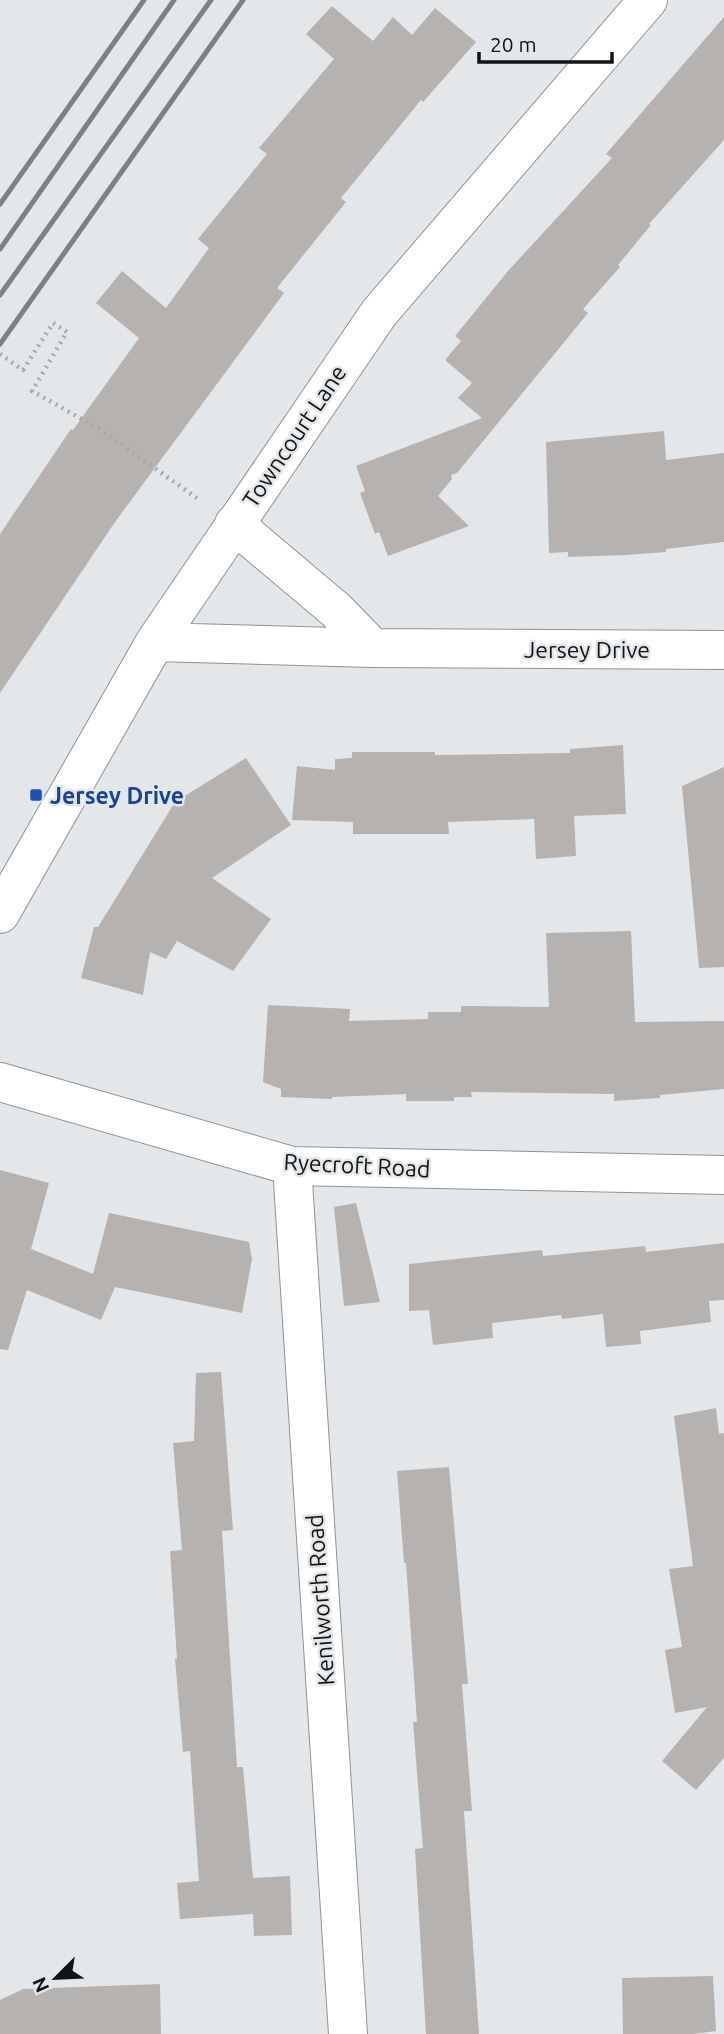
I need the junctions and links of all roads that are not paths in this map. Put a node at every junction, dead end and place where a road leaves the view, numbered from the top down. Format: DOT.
graph roads {
  1 [pos="648,0"];
  2 [pos="234,524"];
  3 [pos="155,642"];
  4 [pos="373,648"];
  5 [pos="724,650"];
  6 [pos="0,914"];
  7 [pos="0,1082"];
  8 [pos="292,1166"];
  9 [pos="724,1175"];
  10 [pos="348,2034"];
  1 -- 2 [label="street, Towncourt Lane"];
  2 -- 3 [label="street, Towncourt Lane"];
  2 -- 4 [label="street"];
  3 -- 4 [label="street, Jersey Drive"];
  3 -- 6 [label="street, Towncourt Lane"];
  4 -- 5 [label="street, Jersey Drive"];
  7 -- 8 [label="street, Ryecroft Road"];
  8 -- 9 [label="street, Ryecroft Road"];
  8 -- 10 [label="street, Kenilworth Road"];
}
